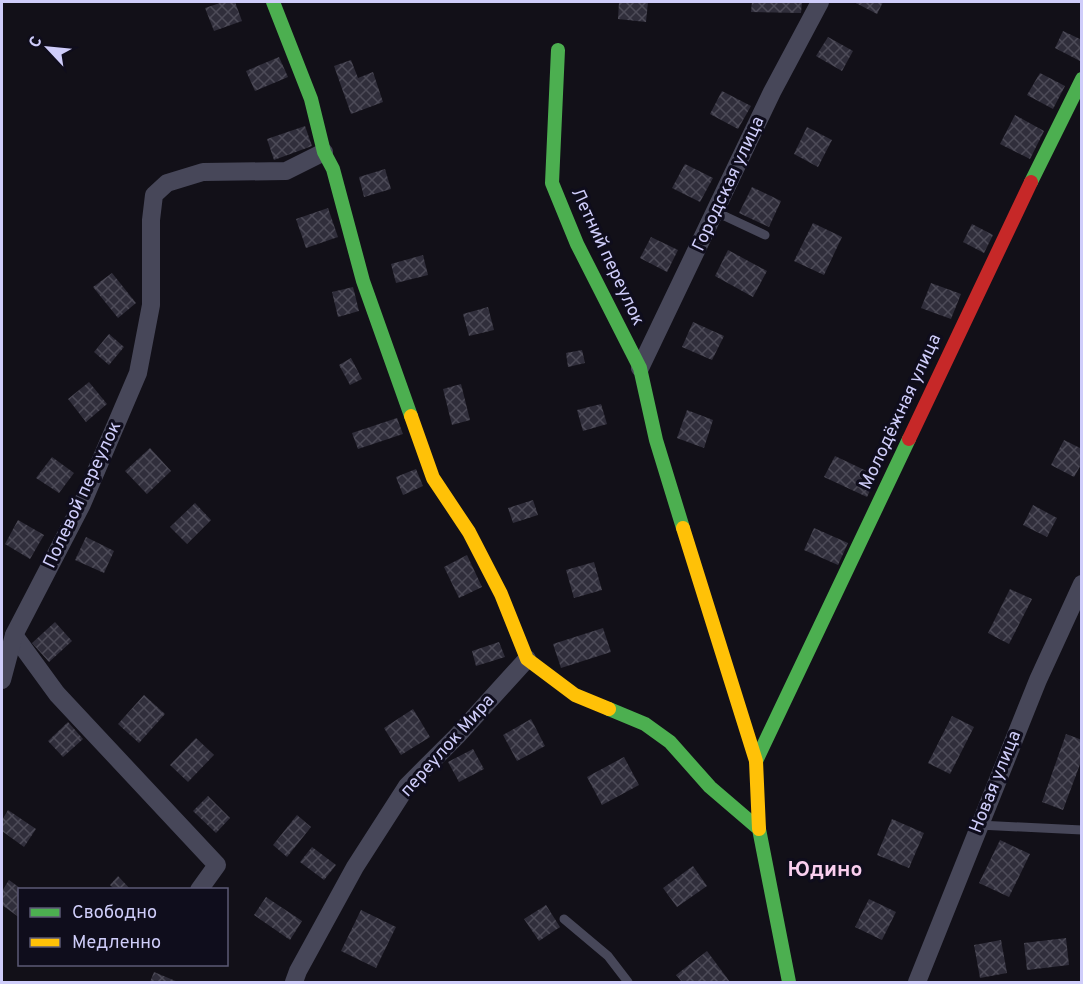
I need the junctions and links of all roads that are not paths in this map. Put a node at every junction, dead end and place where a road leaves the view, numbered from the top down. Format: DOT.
graph roads {
  1 [pos="273,2"];
  2 [pos="820,2"];
  3 [pos="558,50"];
  4 [pos="1082,79"];
  5 [pos="324,152"];
  6 [pos="716,212"];
  7 [pos="765,236"];
  8 [pos="640,368"];
  9 [pos="1082,584"];
  10 [pos="14,635"];
  11 [pos="527,659"];
  12 [pos="2,680"];
  13 [pos="756,761"];
  14 [pos="979,825"];
  15 [pos="759,829"];
  16 [pos="1082,830"];
  17 [pos="200,888"];
  18 [pos="564,919"];
  19 [pos="294,982"];
  20 [pos="628,982"];
  21 [pos="789,982"];
  22 [pos="916,982"];
  1 -- 5 [label="street"];
  2 -- 6 [label="street, Городская улица"];
  3 -- 8 [label="street, Летний переулок"];
  4 -- 13 [label="street, Молодёжная улица"];
  5 -- 10 [label="street, Полевой переулок"];
  5 -- 11 [label="street"];
  6 -- 7 [label="lane"];
  6 -- 8 [label="street, Городская улица"];
  8 -- 13 [label="street, Летний переулок"];
  9 -- 14 [label="street, Новая улица"];
  10 -- 12 [label="street, Полевой переулок"];
  10 -- 17 [label="street"];
  11 -- 15 [label="street"];
  11 -- 19 [label="street, переулок Мира"];
  13 -- 15 [label="street"];
  14 -- 16 [label="lane"];
  14 -- 22 [label="street, Новая улица"];
  15 -- 21 [label="street"];
  18 -- 20 [label="lane"];
}
